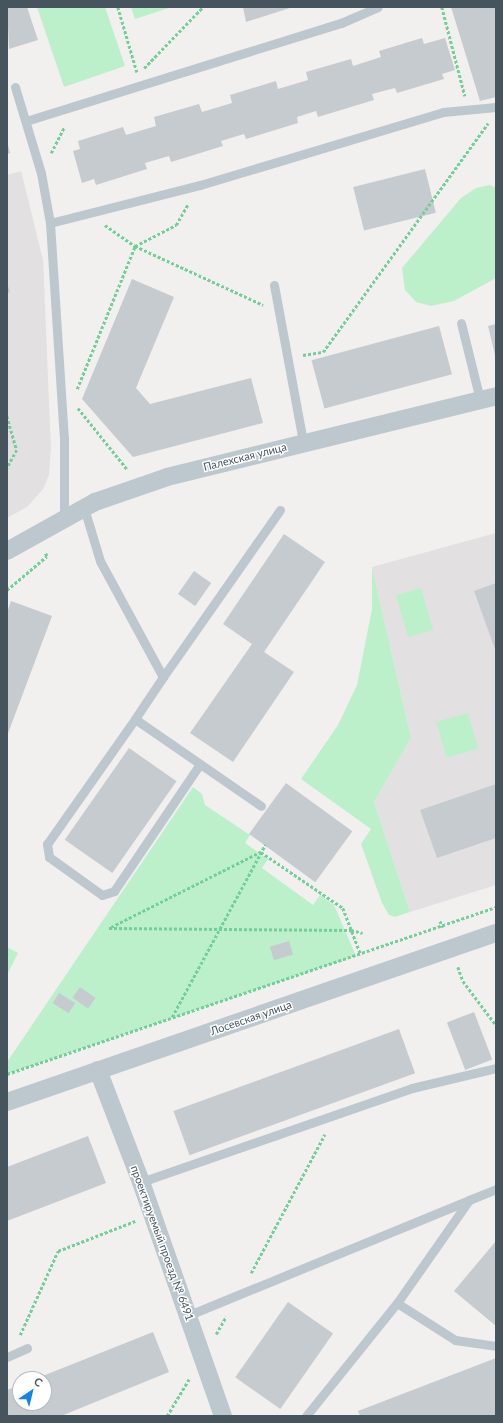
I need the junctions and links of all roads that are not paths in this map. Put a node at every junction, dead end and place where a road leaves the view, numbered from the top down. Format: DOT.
graph roads {
  1 [pos="378,7"];
  2 [pos="15,87"];
  3 [pos="496,107"];
  4 [pos="26,121"];
  5 [pos="50,223"];
  6 [pos="274,285"];
  7 [pos="461,323"];
  8 [pos="488,398"];
  9 [pos="303,442"];
  10 [pos="84,508"];
  11 [pos="280,510"];
  12 [pos="64,520"];
  13 [pos="7,551"];
  14 [pos="163,677"];
  15 [pos="135,719"];
  16 [pos="200,764"];
  17 [pos="261,806"];
  18 [pos="496,934"];
  19 [pos="496,1068"];
  20 [pos="98,1070"];
  21 [pos="7,1102"];
  22 [pos="141,1182"];
  23 [pos="496,1189"];
  24 [pos="469,1200"];
  25 [pos="397,1303"];
  26 [pos="189,1315"];
  27 [pos="496,1346"];
  28 [pos="27,1348"];
  29 [pos="11,1355"];
  30 [pos="223,1416"];
  31 [pos="306,1416"];
  1 -- 4 [label="lane"];
  2 -- 4 [label="lane"];
  3 -- 5 [label="lane"];
  4 -- 5 [label="lane"];
  5 -- 12 [label="lane"];
  6 -- 9 [label="lane"];
  7 -- 8 [label="lane"];
  8 -- 9 [label="street, Палехская улица"];
  9 -- 10 [label="street, Палехская улица"];
  10 -- 12 [label="street, Палехская улица"];
  10 -- 14 [label="lane"];
  11 -- 14 [label="lane"];
  12 -- 13 [label="street, Палехская улица"];
  14 -- 15 [label="lane"];
  15 -- 16 [label="lane"];
  15 -- 16 [label="lane"];
  16 -- 17 [label="lane"];
  18 -- 20 [label="street, Лосевская улица"];
  19 -- 22 [label="lane"];
  20 -- 21 [label="street, Лосевская улица"];
  20 -- 22 [label="street, проектируемый проезд № 6491"];
  22 -- 26 [label="street, проектируемый проезд № 6491"];
  23 -- 24 [label="lane"];
  24 -- 25 [label="lane"];
  24 -- 26 [label="lane"];
  25 -- 27 [label="lane"];
  25 -- 31 [label="lane"];
  26 -- 30 [label="street, проектируемый проезд № 6491"];
  28 -- 29 [label="lane"];
}
